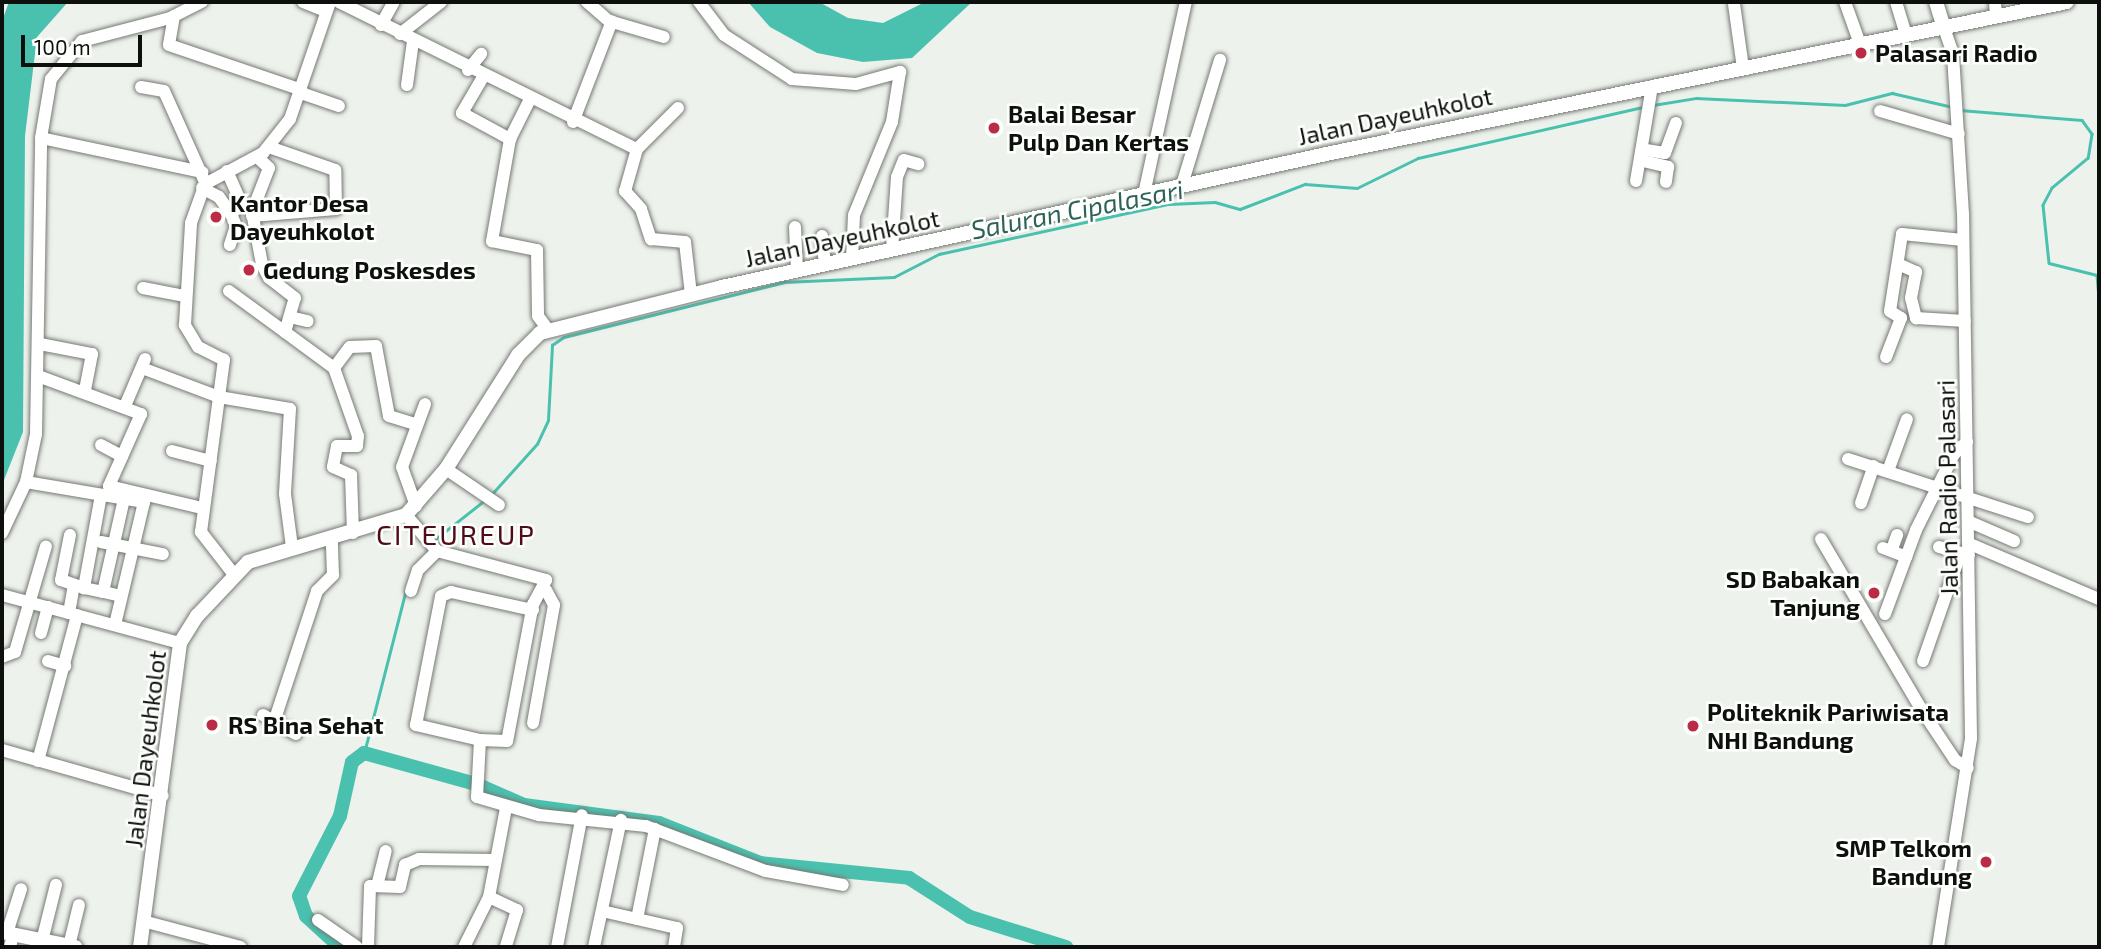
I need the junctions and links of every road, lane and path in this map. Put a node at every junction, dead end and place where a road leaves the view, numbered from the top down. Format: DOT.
graph roads {
  1 [pos="202,2"];
  2 [pos="303,2"];
  3 [pos="339,2"];
  4 [pos="394,2"];
  5 [pos="441,2"];
  6 [pos="587,2"];
  7 [pos="699,2"];
  8 [pos="1186,2"];
  9 [pos="1845,2"];
  10 [pos="1896,2"];
  11 [pos="1936,2"];
  12 [pos="2067,2"];
  13 [pos="1734,4"];
  14 [pos="327,6"];
  15 [pos="1996,9"];
  16 [pos="174,16"];
  17 [pos="612,21"];
  18 [pos="381,25"];
  19 [pos="1944,28"];
  20 [pos="400,34"];
  21 [pos="1906,34"];
  22 [pos="664,37"];
  23 [pos="414,41"];
  24 [pos="1860,44"];
  25 [pos="481,54"];
  26 [pos="1220,60"];
  27 [pos="1743,68"];
  28 [pos="468,70"];
  29 [pos="483,77"];
  30 [pos="407,85"];
  31 [pos="1652,86"];
  32 [pos="141,87"];
  33 [pos="301,92"];
  34 [pos="529,101"];
  35 [pos="339,106"];
  36 [pos="678,108"];
  37 [pos="1880,111"];
  38 [pos="573,122"];
  39 [pos="1676,123"];
  40 [pos="1959,128"];
  41 [pos="41,138"];
  42 [pos="509,144"];
  43 [pos="269,147"];
  44 [pos="637,149"];
  45 [pos="523,155"];
  46 [pos="1645,155"];
  47 [pos="257,157"];
  48 [pos="918,164"];
  49 [pos="227,171"];
  50 [pos="1636,181"];
  51 [pos="203,182"];
  52 [pos="1665,182"];
  53 [pos="1182,185"];
  54 [pos="1144,194"];
  55 [pos="234,220"];
  56 [pos="253,221"];
  57 [pos="796,227"];
  58 [pos="822,236"];
  59 [pos="1963,240"];
  60 [pos="230,245"];
  61 [pos="892,250"];
  62 [pos="852,259"];
  63 [pos="1898,264"];
  64 [pos="825,265"];
  65 [pos="797,271"];
  66 [pos="143,289"];
  67 [pos="229,291"];
  68 [pos="691,295"];
  69 [pos="185,296"];
  70 [pos="290,317"];
  71 [pos="308,321"];
  72 [pos="1965,321"];
  73 [pos="548,330"];
  74 [pos="285,332"];
  75 [pos="40,345"];
  76 [pos="1886,357"];
  77 [pos="334,368"];
  78 [pos="38,376"];
  79 [pos="85,390"];
  80 [pos="219,397"];
  81 [pos="425,404"];
  82 [pos="125,407"];
  83 [pos="1907,419"];
  84 [pos="416,424"];
  85 [pos="1967,442"];
  86 [pos="101,445"];
  87 [pos="172,451"];
  88 [pos="122,456"];
  89 [pos="1852,459"];
  90 [pos="211,461"];
  91 [pos="1874,466"];
  92 [pos="446,469"];
  93 [pos="1888,471"];
  94 [pos="26,482"];
  95 [pos="1940,489"];
  96 [pos="101,495"];
  97 [pos="1969,497"];
  98 [pos="124,499"];
  99 [pos="492,500"];
  100 [pos="1861,503"];
  101 [pos="202,508"];
  102 [pos="411,511"];
  103 [pos="2028,517"];
  104 [pos="1970,522"];
  105 [pos="2,533"];
  106 [pos="354,533"];
  107 [pos="70,535"];
  108 [pos="1897,535"];
  109 [pos="332,538"];
  110 [pos="1821,539"];
  111 [pos="2014,541"];
  112 [pos="107,543"];
  113 [pos="47,546"];
  114 [pos="133,547"];
  115 [pos="292,547"];
  116 [pos="434,547"];
  117 [pos="1939,547"];
  118 [pos="1967,551"];
  119 [pos="163,554"];
  120 [pos="1906,557"];
  121 [pos="232,572"];
  122 [pos="79,587"];
  123 [pos="546,590"];
  124 [pos="103,592"];
  125 [pos="411,592"];
  126 [pos="2,595"];
  127 [pos="121,596"];
  128 [pos="2099,599"];
  129 [pos="31,603"];
  130 [pos="48,607"];
  131 [pos="533,610"];
  132 [pos="73,614"];
  133 [pos="1885,614"];
  134 [pos="115,625"];
  135 [pos="41,633"];
  136 [pos="180,643"];
  137 [pos="2,657"];
  138 [pos="48,661"];
  139 [pos="1923,661"];
  140 [pos="65,666"];
  141 [pos="533,723"];
  142 [pos="296,734"];
  143 [pos="480,740"];
  144 [pos="2,750"];
  145 [pos="38,761"];
  146 [pos="1968,768"];
  147 [pos="163,796"];
  148 [pos="506,808"];
  149 [pos="582,815"];
  150 [pos="621,820"];
  151 [pos="655,829"];
  152 [pos="386,851"];
  153 [pos="495,860"];
  154 [pos="56,885"];
  155 [pos="844,885"];
  156 [pos="377,886"];
  157 [pos="21,889"];
  158 [pos="489,897"];
  159 [pos="79,905"];
  160 [pos="602,911"];
  161 [pos="637,919"];
  162 [pos="318,920"];
  163 [pos="143,921"];
  164 [pos="8,937"];
  165 [pos="42,941"];
  166 [pos="72,947"];
  167 [pos="140,947"];
  168 [pos="241,947"];
  169 [pos="356,947"];
  170 [pos="368,947"];
  171 [pos="464,947"];
  172 [pos="506,947"];
  173 [pos="557,947"];
  174 [pos="594,947"];
  175 [pos="674,947"];
  176 [pos="1938,947"];
  1 -- 16 [label="street"];
  2 -- 14 [label="street"];
  3 -- 18 [label="street"];
  4 -- 18 [label="street"];
  5 -- 20 [label="street"];
  6 -- 17 [label="street"];
  7 -- 62 [label="street"];
  8 -- 54 [label="street"];
  9 -- 24 [label="street"];
  10 -- 21 [label="street"];
  11 -- 19 [label="main road"];
  12 -- 15 [label="main road, Jalan Dayeuhkolot"];
  13 -- 27 [label="street"];
  14 -- 33 [label="street"];
  15 -- 19 [label="main road, Jalan Dayeuhkolot"];
  16 -- 33 [label="street"];
  16 -- 41 [label="street"];
  17 -- 22 [label="street"];
  17 -- 38 [label="street"];
  18 -- 20 [label="street"];
  19 -- 21 [label="main road, Jalan Dayeuhkolot"];
  19 -- 40 [label="street, Jalan Radio Palasari"];
  20 -- 23 [label="street"];
  21 -- 24 [label="main road, Jalan Dayeuhkolot"];
  23 -- 28 [label="street"];
  23 -- 30 [label="street"];
  24 -- 27 [label="main road, Jalan Dayeuhkolot"];
  25 -- 28 [label="street"];
  26 -- 53 [label="street"];
  27 -- 31 [label="main road, Jalan Dayeuhkolot"];
  28 -- 29 [label="street"];
  29 -- 34 [label="street"];
  29 -- 42 [label="street"];
  31 -- 46 [label="street"];
  31 -- 53 [label="main road, Jalan Dayeuhkolot"];
  32 -- 51 [label="street"];
  33 -- 35 [label="street"];
  33 -- 43 [label="street"];
  34 -- 38 [label="street"];
  34 -- 42 [label="street"];
  36 -- 44 [label="street"];
  37 -- 40 [label="street"];
  38 -- 44 [label="street"];
  39 -- 46 [label="street"];
  40 -- 59 [label="street, Jalan Radio Palasari"];
  41 -- 51 [label="street"];
  41 -- 75 [label="street"];
  42 -- 45 [label="street"];
  42 -- 73 [label="street"];
  43 -- 47 [label="street"];
  43 -- 56 [label="street"];
  44 -- 68 [label="street"];
  46 -- 50 [label="street"];
  46 -- 52 [label="street"];
  47 -- 49 [label="street"];
  47 -- 56 [label="street"];
  48 -- 61 [label="street"];
  49 -- 51 [label="street"];
  49 -- 55 [label="street"];
  51 -- 55 [label="street"];
  51 -- 69 [label="street"];
  53 -- 54 [label="main road, Jalan Dayeuhkolot"];
  54 -- 61 [label="main road, Jalan Dayeuhkolot"];
  55 -- 56 [label="street"];
  55 -- 60 [label="street"];
  56 -- 70 [label="street"];
  57 -- 65 [label="street"];
  58 -- 64 [label="street"];
  59 -- 63 [label="street"];
  59 -- 72 [label="street, Jalan Radio Palasari"];
  61 -- 62 [label="main road, Jalan Dayeuhkolot"];
  62 -- 64 [label="main road, Jalan Dayeuhkolot"];
  63 -- 72 [label="street"];
  63 -- 76 [label="street"];
  64 -- 65 [label="main road, Jalan Dayeuhkolot"];
  65 -- 68 [label="main road, Jalan Dayeuhkolot"];
  66 -- 69 [label="street"];
  67 -- 74 [label="street"];
  68 -- 73 [label="main road, Jalan Dayeuhkolot"];
  69 -- 80 [label="street"];
  70 -- 71 [label="street"];
  70 -- 74 [label="street"];
  72 -- 85 [label="street, Jalan Radio Palasari"];
  73 -- 92 [label="main road, Jalan Dayeuhkolot"];
  74 -- 77 [label="street"];
  75 -- 78 [label="street"];
  75 -- 79 [label="street"];
  77 -- 84 [label="street"];
  77 -- 106 [label="street"];
  78 -- 79 [label="street"];
  78 -- 94 [label="street"];
  79 -- 82 [label="street"];
  80 -- 82 [label="street"];
  80 -- 90 [label="street"];
  80 -- 115 [label="street"];
  81 -- 84 [label="street"];
  82 -- 88 [label="street"];
  83 -- 93 [label="street"];
  84 -- 102 [label="street"];
  85 -- 95 [label="street"];
  85 -- 97 [label="street, Jalan Radio Palasari"];
  86 -- 88 [label="street"];
  87 -- 90 [label="street"];
  88 -- 101 [label="street"];
  89 -- 91 [label="street"];
  90 -- 101 [label="street"];
  91 -- 93 [label="street"];
  91 -- 100 [label="street"];
  92 -- 99 [label="street"];
  92 -- 102 [label="main road, Jalan Dayeuhkolot"];
  93 -- 95 [label="street"];
  94 -- 96 [label="street"];
  94 -- 105 [label="street"];
  95 -- 97 [label="street"];
  95 -- 120 [label="street"];
  96 -- 98 [label="street"];
  96 -- 122 [label="street"];
  97 -- 103 [label="street"];
  97 -- 104 [label="street, Jalan Radio Palasari"];
  98 -- 112 [label="street"];
  98 -- 114 [label="street"];
  101 -- 121 [label="street"];
  102 -- 106 [label="main road"];
  102 -- 116 [label="street"];
  104 -- 111 [label="street"];
  104 -- 118 [label="street, Jalan Radio Palasari"];
  106 -- 109 [label="main road"];
  107 -- 122 [label="street"];
  108 -- 120 [label="street"];
  109 -- 115 [label="main road"];
  109 -- 142 [label="street"];
  110 -- 146 [label="street"];
  112 -- 114 [label="street"];
  112 -- 124 [label="street"];
  113 -- 129 [label="street"];
  114 -- 119 [label="street"];
  114 -- 127 [label="street"];
  115 -- 121 [label="main road"];
  116 -- 123 [label="street"];
  116 -- 125 [label="street"];
  117 -- 118 [label="street"];
  118 -- 128 [label="street"];
  118 -- 139 [label="street"];
  118 -- 146 [label="street, Jalan Radio Palasari"];
  120 -- 133 [label="street"];
  121 -- 136 [label="main road, Jalan Dayeuhkolot"];
  122 -- 124 [label="street"];
  122 -- 132 [label="street"];
  123 -- 131 [label="street"];
  123 -- 141 [label="street"];
  124 -- 127 [label="street"];
  126 -- 129 [label="street"];
  127 -- 134 [label="street"];
  129 -- 130 [label="street"];
  129 -- 137 [label="street"];
  130 -- 132 [label="street"];
  130 -- 135 [label="street"];
  131 -- 143 [label="street"];
  131 -- 143 [label="street"];
  132 -- 134 [label="street"];
  132 -- 140 [label="street"];
  134 -- 136 [label="street"];
  136 -- 147 [label="main road, Jalan Dayeuhkolot"];
  138 -- 140 [label="street"];
  140 -- 145 [label="street"];
  143 -- 148 [label="street"];
  144 -- 145 [label="street"];
  145 -- 147 [label="street"];
  146 -- 176 [label="street, Jalan Radio Palasari"];
  147 -- 163 [label="main road, Jalan Dayeuhkolot"];
  148 -- 149 [label="street"];
  148 -- 153 [label="street"];
  149 -- 150 [label="street"];
  149 -- 173 [label="street"];
  150 -- 151 [label="street"];
  150 -- 160 [label="street"];
  151 -- 155 [label="street"];
  151 -- 161 [label="street"];
  152 -- 156 [label="street"];
  153 -- 156 [label="street"];
  153 -- 158 [label="street"];
  154 -- 165 [label="street"];
  156 -- 170 [label="street"];
  157 -- 164 [label="street"];
  158 -- 171 [label="street"];
  158 -- 172 [label="street"];
  159 -- 166 [label="street"];
  160 -- 161 [label="street"];
  160 -- 174 [label="street"];
  161 -- 175 [label="street"];
  162 -- 169 [label="street"];
  163 -- 167 [label="main road, Jalan Dayeuhkolot"];
  163 -- 168 [label="street"];
  164 -- 165 [label="main road"];
  165 -- 166 [label="main road"];
}
